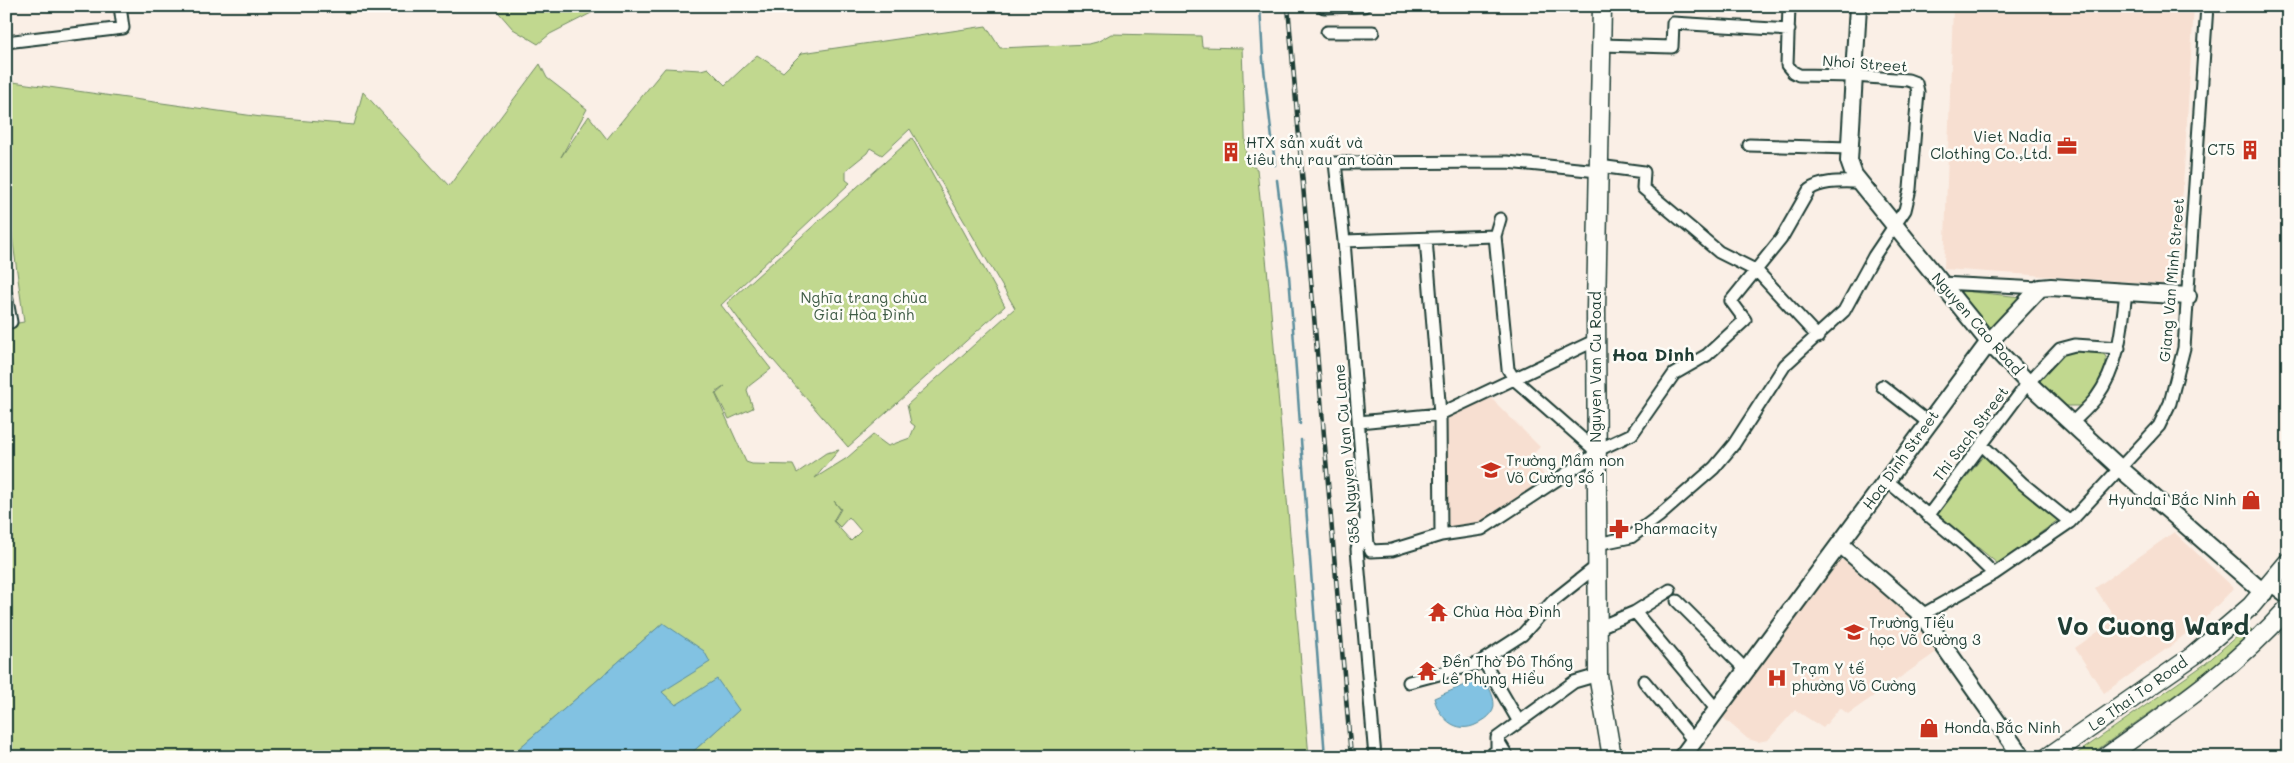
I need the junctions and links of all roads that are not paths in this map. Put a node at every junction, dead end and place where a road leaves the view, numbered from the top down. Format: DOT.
graph roads {
  1 [pos="120,6"];
  2 [pos="1364,6"];
  3 [pos="1602,6"];
  4 [pos="1790,6"];
  5 [pos="1858,6"];
  6 [pos="2207,6"];
  7 [pos="1324,7"];
  8 [pos="1789,30"];
  9 [pos="1327,32"];
  10 [pos="1373,32"];
  11 [pos="6,42"];
  12 [pos="1601,45"];
  13 [pos="1854,76"];
  14 [pos="1749,145"];
  15 [pos="1850,148"];
  16 [pos="1599,168"];
  17 [pos="1859,182"];
  18 [pos="1500,219"];
  19 [pos="1894,226"];
  20 [pos="1495,236"];
  21 [pos="1426,239"];
  22 [pos="1344,241"];
  23 [pos="1757,271"];
  24 [pos="1941,283"];
  25 [pos="2040,288"];
  26 [pos="2126,291"];
  27 [pos="6,295"];
  28 [pos="2188,296"];
  29 [pos="11,322"];
  30 [pos="1818,337"];
  31 [pos="1596,340"];
  32 [pos="1990,342"];
  33 [pos="2119,348"];
  34 [pos="1514,380"];
  35 [pos="2028,383"];
  36 [pos="1882,386"];
  37 [pos="1440,414"];
  38 [pos="1359,422"];
  39 [pos="1929,423"];
  40 [pos="2072,423"];
  41 [pos="1982,445"];
  42 [pos="1596,453"];
  43 [pos="2122,470"];
  44 [pos="1886,480"];
  45 [pos="1366,516"];
  46 [pos="1928,516"];
  47 [pos="2070,522"];
  48 [pos="1441,535"];
  49 [pos="1597,544"];
  50 [pos="1840,544"];
  51 [pos="2288,562"];
  52 [pos="1597,566"];
  53 [pos="1994,574"];
  54 [pos="2268,588"];
  55 [pos="1670,590"];
  56 [pos="2288,595"];
  57 [pos="1677,601"];
  58 [pos="2288,608"];
  59 [pos="1635,612"];
  60 [pos="1922,615"];
  61 [pos="1598,628"];
  62 [pos="1483,660"];
  63 [pos="1747,671"];
  64 [pos="1598,675"];
  65 [pos="1644,681"];
  66 [pos="1409,682"];
  67 [pos="1718,710"];
  68 [pos="1519,722"];
  69 [pos="1497,738"];
  70 [pos="1694,741"];
  71 [pos="1492,756"];
  72 [pos="1375,757"];
  73 [pos="1508,757"];
  74 [pos="1612,757"];
  75 [pos="1682,757"];
  76 [pos="2022,757"];
  77 [pos="2048,757"];
  78 [pos="2106,757"];
  1 -- 11 [label="street"];
  2 -- 7 [label="street"];
  3 -- 12 [label="main road, Nguyen Van Cu Road"];
  4 -- 8 [label="street, Nhoi Street"];
  5 -- 13 [label="street, Nguyen Cao Road"];
  6 -- 28 [label="street, Giang Van Minh Street"];
  8 -- 12 [label="street"];
  8 -- 13 [label="street, Nhoi Street"];
  9 -- 10 [label="street"];
  12 -- 16 [label="main road, Nguyen Van Cu Road"];
  13 -- 15 [label="street, Nguyen Cao Road"];
  13 -- 19 [label="street, Nhoi Street"];
  14 -- 15 [label="street"];
  15 -- 17 [label="street, Nguyen Cao Road"];
  16 -- 22 [label="street, 358 Nguyen Van Cu Lane"];
  16 -- 23 [label="street"];
  16 -- 31 [label="main road, Nguyen Van Cu Road"];
  17 -- 19 [label="street, Nguyen Cao Road"];
  17 -- 23 [label="street"];
  18 -- 20 [label="street"];
  19 -- 24 [label="street, Nguyen Cao Road"];
  19 -- 30 [label="street"];
  20 -- 21 [label="street"];
  20 -- 34 [label="street"];
  21 -- 22 [label="street"];
  21 -- 37 [label="street"];
  22 -- 38 [label="street, 358 Nguyen Van Cu Lane"];
  23 -- 30 [label="street"];
  23 -- 42 [label="street, 358 Nguyen Van Cu Lane"];
  24 -- 25 [label="street"];
  24 -- 32 [label="street, Nguyen Cao Road"];
  25 -- 26 [label="street"];
  25 -- 32 [label="street, Hoa Dinh Street"];
  26 -- 28 [label="street"];
  26 -- 33 [label="street"];
  27 -- 29 [label="street"];
  28 -- 43 [label="street, Giang Van Minh Street"];
  30 -- 49 [label="street"];
  31 -- 34 [label="street"];
  31 -- 42 [label="main road, Nguyen Van Cu Road"];
  32 -- 35 [label="street, Nguyen Cao Road"];
  32 -- 39 [label="street, Hoa Dinh Street"];
  33 -- 35 [label="street, Thi Sach Street"];
  33 -- 40 [label="street"];
  34 -- 37 [label="street"];
  34 -- 42 [label="street"];
  35 -- 40 [label="street, Nguyen Cao Road"];
  35 -- 41 [label="street, Thi Sach Street"];
  36 -- 39 [label="street"];
  37 -- 38 [label="street"];
  37 -- 48 [label="street"];
  38 -- 45 [label="street, 358 Nguyen Van Cu Lane"];
  39 -- 44 [label="street, Hoa Dinh Street"];
  40 -- 43 [label="street, Nguyen Cao Road"];
  41 -- 46 [label="street, Thi Sach Street"];
  41 -- 47 [label="street"];
  42 -- 48 [label="street, 358 Nguyen Van Cu Lane"];
  42 -- 49 [label="main road, Nguyen Van Cu Road"];
  43 -- 47 [label="street, Giang Van Minh Street"];
  43 -- 54 [label="street, Nguyen Cao Road"];
  44 -- 46 [label="street"];
  44 -- 50 [label="street, Hoa Dinh Street"];
  45 -- 48 [label="street, 358 Nguyen Van Cu Lane"];
  45 -- 72 [label="street"];
  46 -- 53 [label="street"];
  47 -- 53 [label="street, Giang Van Minh Street"];
  49 -- 52 [label="main road, Nguyen Van Cu Road"];
  50 -- 60 [label="street"];
  50 -- 63 [label="street, Hoa Dinh Street"];
  51 -- 54 [label="main road, Le Thai To Road"];
  52 -- 61 [label="main road, Nguyen Van Cu Road"];
  52 -- 62 [label="street"];
  53 -- 60 [label="street, Giang Van Minh Street"];
  54 -- 56 [label="street, Nguyen Cao Road"];
  54 -- 77 [label="main road, Le Thai To Road"];
  55 -- 59 [label="street"];
  57 -- 63 [label="street"];
  58 -- 78 [label="main road"];
  59 -- 61 [label="street"];
  59 -- 67 [label="street"];
  60 -- 76 [label="street"];
  61 -- 64 [label="main road, Nguyen Van Cu Road"];
  62 -- 66 [label="street"];
  62 -- 68 [label="street"];
  63 -- 67 [label="street, Hoa Dinh Street"];
  64 -- 68 [label="street"];
  64 -- 74 [label="main road, Nguyen Van Cu Road"];
  65 -- 70 [label="street"];
  67 -- 70 [label="street, Hoa Dinh Street"];
  68 -- 69 [label="street"];
  69 -- 71 [label="street"];
  69 -- 73 [label="street"];
  70 -- 75 [label="street, Hoa Dinh Street"];
}
